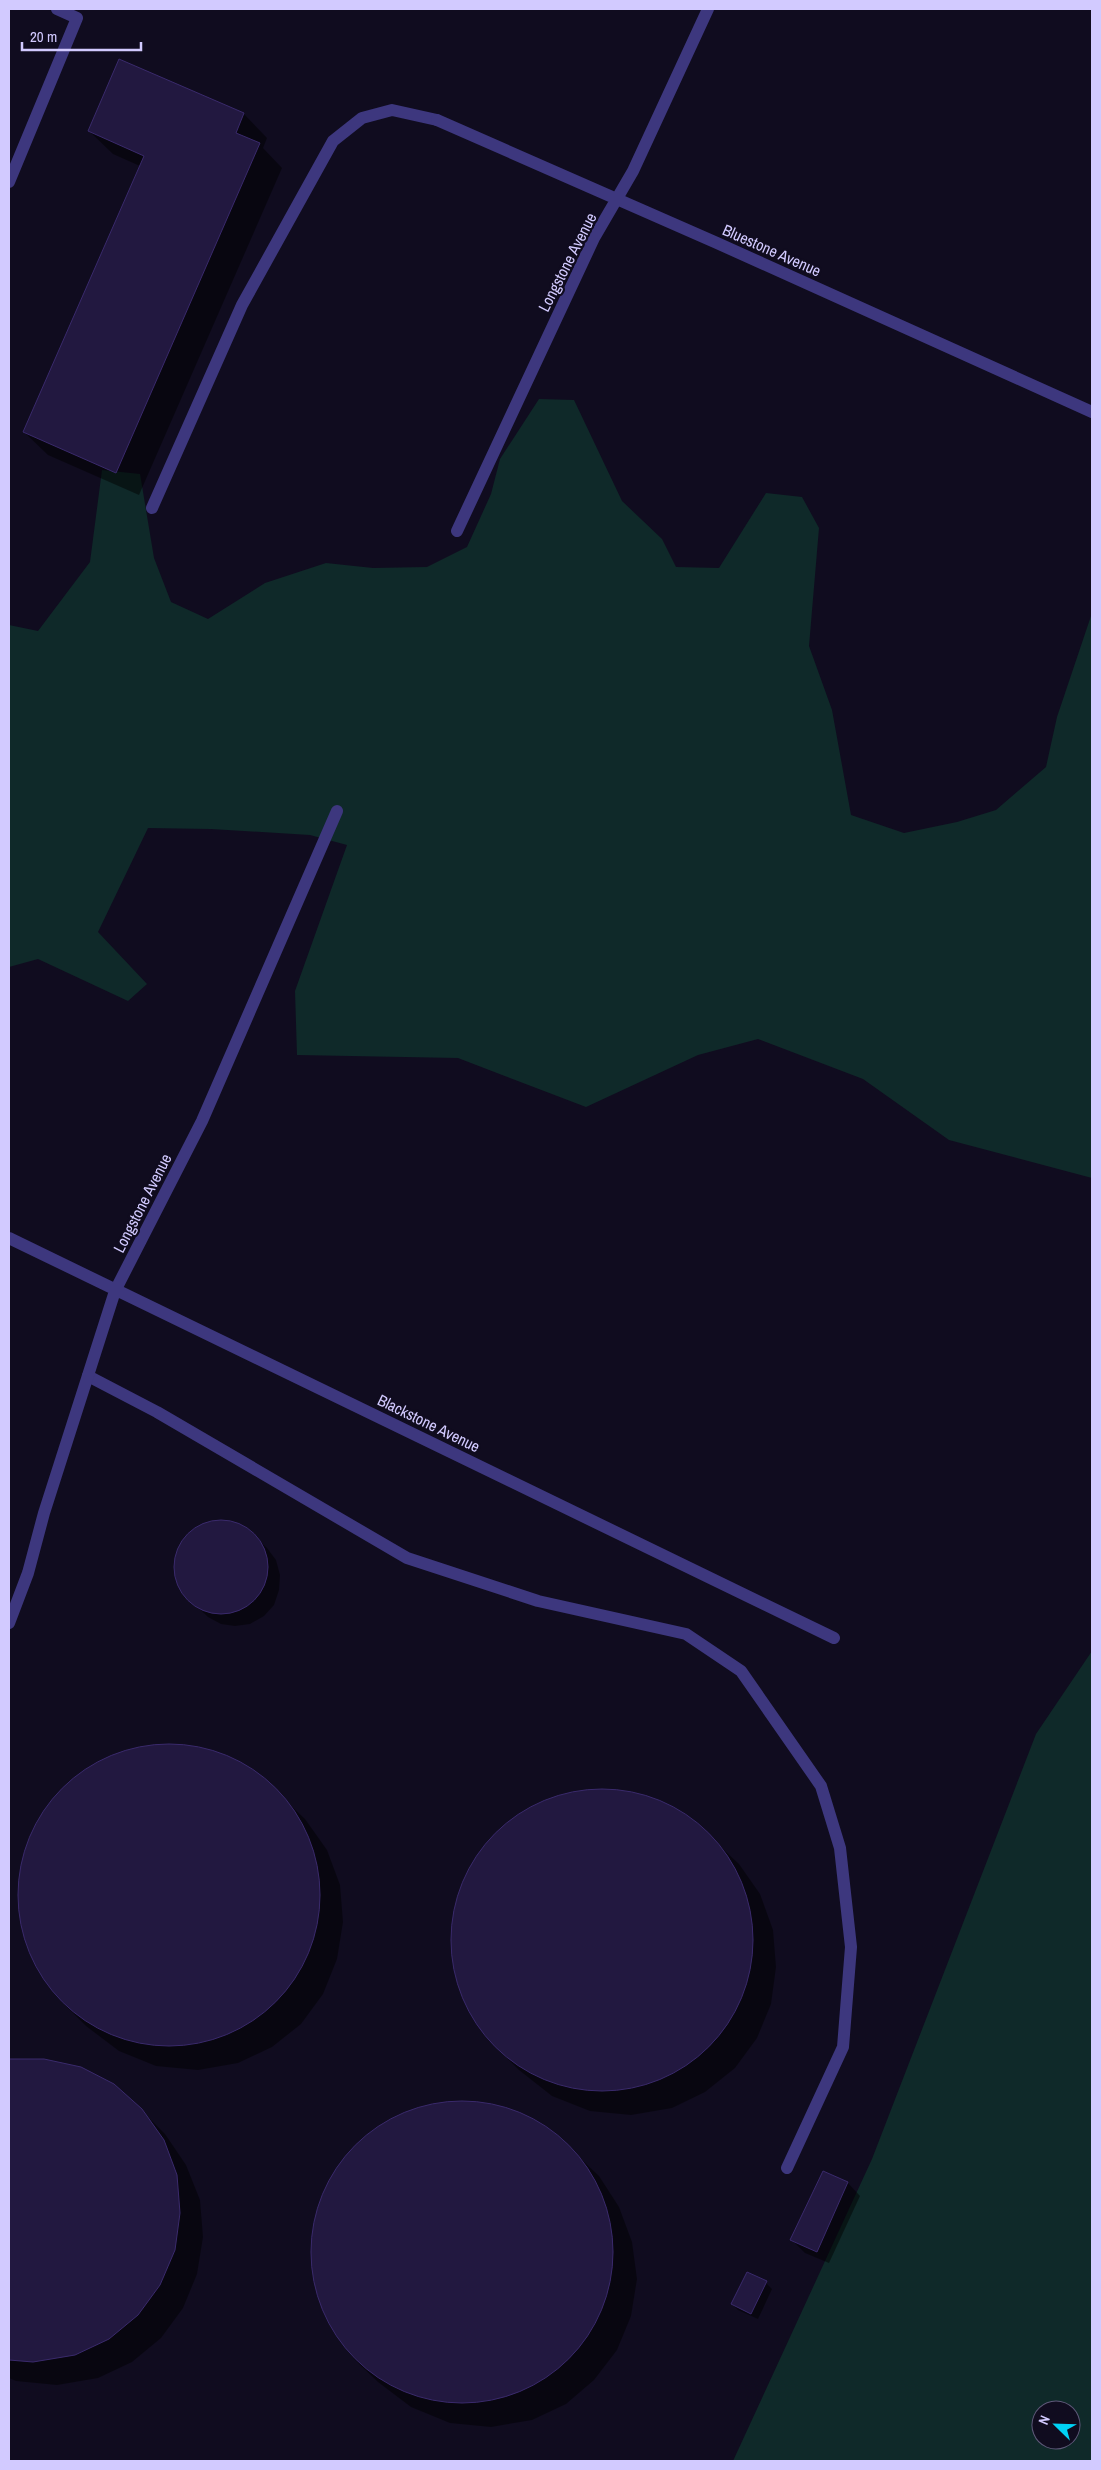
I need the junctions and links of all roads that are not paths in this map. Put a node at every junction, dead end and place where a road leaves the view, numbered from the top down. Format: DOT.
graph roads {
  1 [pos="58,9"];
  2 [pos="708,9"];
  3 [pos="9,182"];
  4 [pos="617,201"];
  5 [pos="1092,412"];
  6 [pos="152,508"];
  7 [pos="457,531"];
  8 [pos="337,811"];
  9 [pos="9,1238"];
  10 [pos="115,1291"];
  11 [pos="88,1376"];
  12 [pos="9,1622"];
  13 [pos="834,1638"];
  14 [pos="787,2168"];
  1 -- 3 [label="street"];
  2 -- 4 [label="street, Longstone Avenue"];
  4 -- 5 [label="street, Bluestone Avenue"];
  4 -- 6 [label="street, Bluestone Avenue"];
  4 -- 7 [label="street, Longstone Avenue"];
  8 -- 10 [label="street, Longstone Avenue"];
  9 -- 10 [label="street, Blackstone Avenue"];
  10 -- 11 [label="street, Longstone Avenue"];
  10 -- 13 [label="street, Blackstone Avenue"];
  11 -- 12 [label="street, Longstone Avenue"];
  11 -- 14 [label="street"];
}
